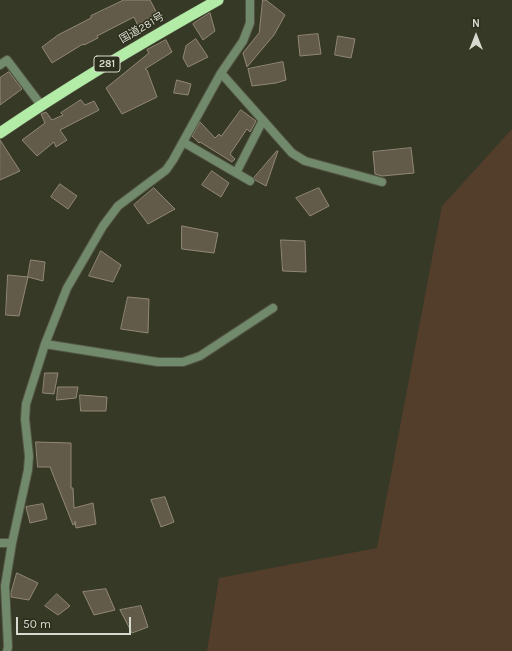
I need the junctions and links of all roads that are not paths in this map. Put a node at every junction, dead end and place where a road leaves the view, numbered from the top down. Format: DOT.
graph roads {
  1 [pos="218,0"];
  2 [pos="250,0"];
  3 [pos="0,65"];
  4 [pos="221,73"];
  5 [pos="41,105"];
  6 [pos="263,120"];
  7 [pos="0,133"];
  8 [pos="183,142"];
  9 [pos="236,173"];
  10 [pos="250,181"];
  11 [pos="382,182"];
  12 [pos="273,308"];
  13 [pos="45,344"];
  14 [pos="0,543"];
  15 [pos="12,543"];
  16 [pos="7,651"];
  1 -- 5 [label="highway, 国道281号 / 281"];
  2 -- 4 [label="street"];
  3 -- 5 [label="street"];
  4 -- 6 [label="street"];
  4 -- 8 [label="street"];
  5 -- 7 [label="highway, 国道281号 / 281"];
  6 -- 9 [label="street"];
  6 -- 11 [label="street"];
  8 -- 9 [label="street"];
  8 -- 13 [label="street"];
  9 -- 10 [label="street"];
  12 -- 13 [label="street"];
  13 -- 15 [label="street"];
  14 -- 15 [label="street"];
  15 -- 16 [label="street"];
}
